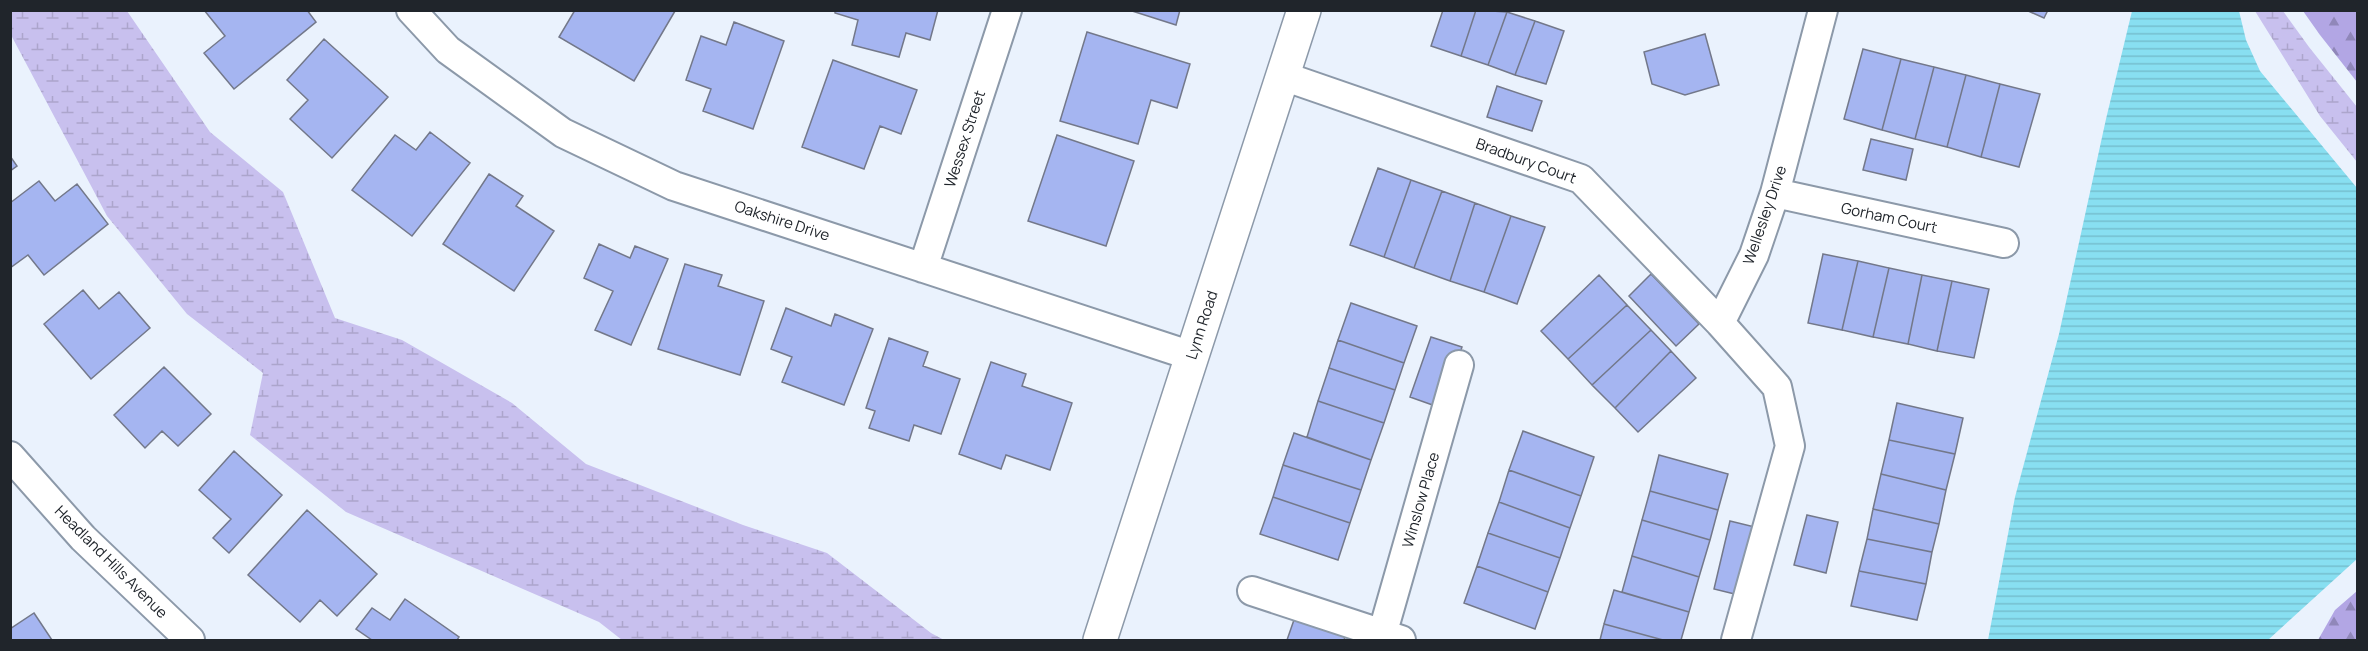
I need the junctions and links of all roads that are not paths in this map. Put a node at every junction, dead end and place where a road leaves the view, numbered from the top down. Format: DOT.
graph roads {
  1 [pos="411,10"];
  2 [pos="1007,10"];
  3 [pos="1304,10"];
  4 [pos="1823,10"];
  5 [pos="1283,76"];
  6 [pos="1775,193"];
  7 [pos="2004,243"];
  8 [pos="923,268"];
  9 [pos="1720,323"];
  10 [pos="1192,356"];
  11 [pos="1459,365"];
  12 [pos="10,456"];
  13 [pos="1252,591"];
  14 [pos="1392,638"];
  15 [pos="190,640"];
  16 [pos="1100,640"];
  17 [pos="1736,640"];
  1 -- 8 [label="street, Oakshire Drive"];
  2 -- 8 [label="street, Wessex Street"];
  3 -- 5 [label="street, Lynn Road"];
  4 -- 6 [label="street, Wellesley Drive"];
  5 -- 9 [label="street, Bradbury Court"];
  5 -- 10 [label="street, Lynn Road"];
  6 -- 7 [label="street, Gorham Court"];
  6 -- 9 [label="street, Wellesley Drive"];
  8 -- 10 [label="street, Oakshire Drive"];
  9 -- 17 [label="street"];
  10 -- 16 [label="street, Lynn Road"];
  11 -- 14 [label="street, Winslow Place"];
  12 -- 15 [label="street, Headland Hills Avenue"];
  13 -- 14 [label="street"];
}
